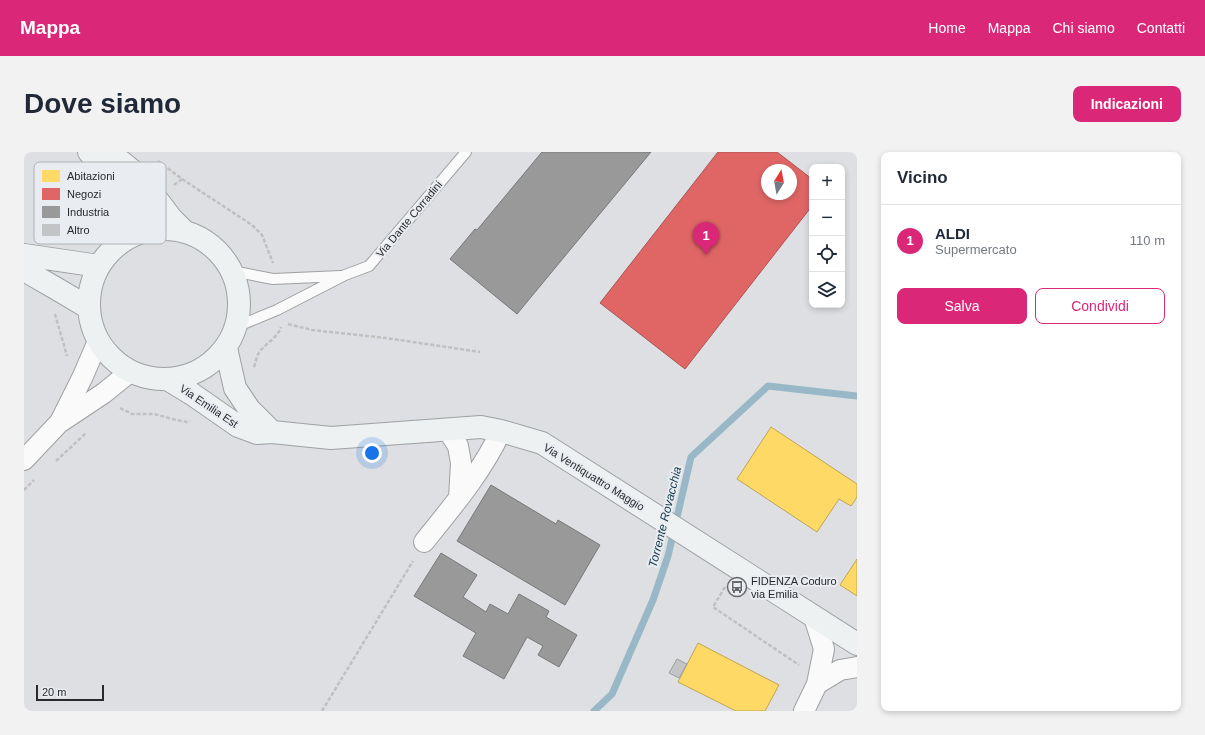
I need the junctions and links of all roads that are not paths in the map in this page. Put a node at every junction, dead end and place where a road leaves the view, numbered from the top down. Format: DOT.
graph roads {
  1 [pos="90,152"];
  2 [pos="100,152"];
  3 [pos="466,152"];
  4 [pos="98,162"];
  5 [pos="122,162"];
  6 [pos="166,211"];
  7 [pos="166,229"];
  8 [pos="185,232"];
  9 [pos="120,244"];
  10 [pos="24,255"];
  11 [pos="99,266"];
  12 [pos="24,270"];
  13 [pos="232,271"];
  14 [pos="345,275"];
  15 [pos="89,308"];
  16 [pos="236,327"];
  17 [pos="98,341"];
  18 [pos="226,348"];
  19 [pos="130,372"];
  20 [pos="169,380"];
  21 [pos="59,423"];
  22 [pos="447,429"];
  23 [pos="501,431"];
  24 [pos="272,432"];
  25 [pos="24,460"];
  26 [pos="459,498"];
  27 [pos="424,542"];
  28 [pos="814,616"];
  29 [pos="857,644"];
  30 [pos="857,667"];
  31 [pos="817,684"];
  32 [pos="804,711"];
  1 -- 4 [label="main road"];
  2 -- 5 [label="main road"];
  3 -- 14 [label="lane, Via Dante Corradini"];
  6 -- 8 [label="main road"];
  7 -- 8 [label="main road, Via Emilia Est"];
  8 -- 13 [label="main road, Via Emilia Est"];
  9 -- 11 [label="main road, Via Emilia Est"];
  10 -- 11 [label="main road"];
  11 -- 15 [label="main road, Via Emilia Est"];
  12 -- 15 [label="main road"];
  13 -- 14 [label="lane"];
  13 -- 16 [label="main road, Via Emilia Est"];
  14 -- 16 [label="lane"];
  15 -- 17 [label="main road, Via Emilia Est"];
  16 -- 18 [label="main road, Via Emilia Est"];
  17 -- 19 [label="main road, Via Emilia Est"];
  17 -- 21 [label="street"];
  18 -- 20 [label="main road, Via Emilia Est"];
  18 -- 24 [label="main road, Via Emilia Est"];
  19 -- 20 [label="main road, Via Emilia Est"];
  19 -- 21 [label="street"];
  20 -- 24 [label="main road, Via Emilia Est"];
  21 -- 25 [label="street"];
  22 -- 23 [label="main road, Via Ventiquattro Maggio"];
  22 -- 24 [label="main road, Via Ventiquattro Maggio"];
  22 -- 26 [label="street"];
  23 -- 26 [label="street"];
  23 -- 28 [label="main road, Via Ventiquattro Maggio"];
  26 -- 27 [label="street"];
  28 -- 29 [label="main road, Via Ventiquattro Maggio"];
  28 -- 31 [label="street"];
  30 -- 31 [label="street"];
  31 -- 32 [label="street"];
}
